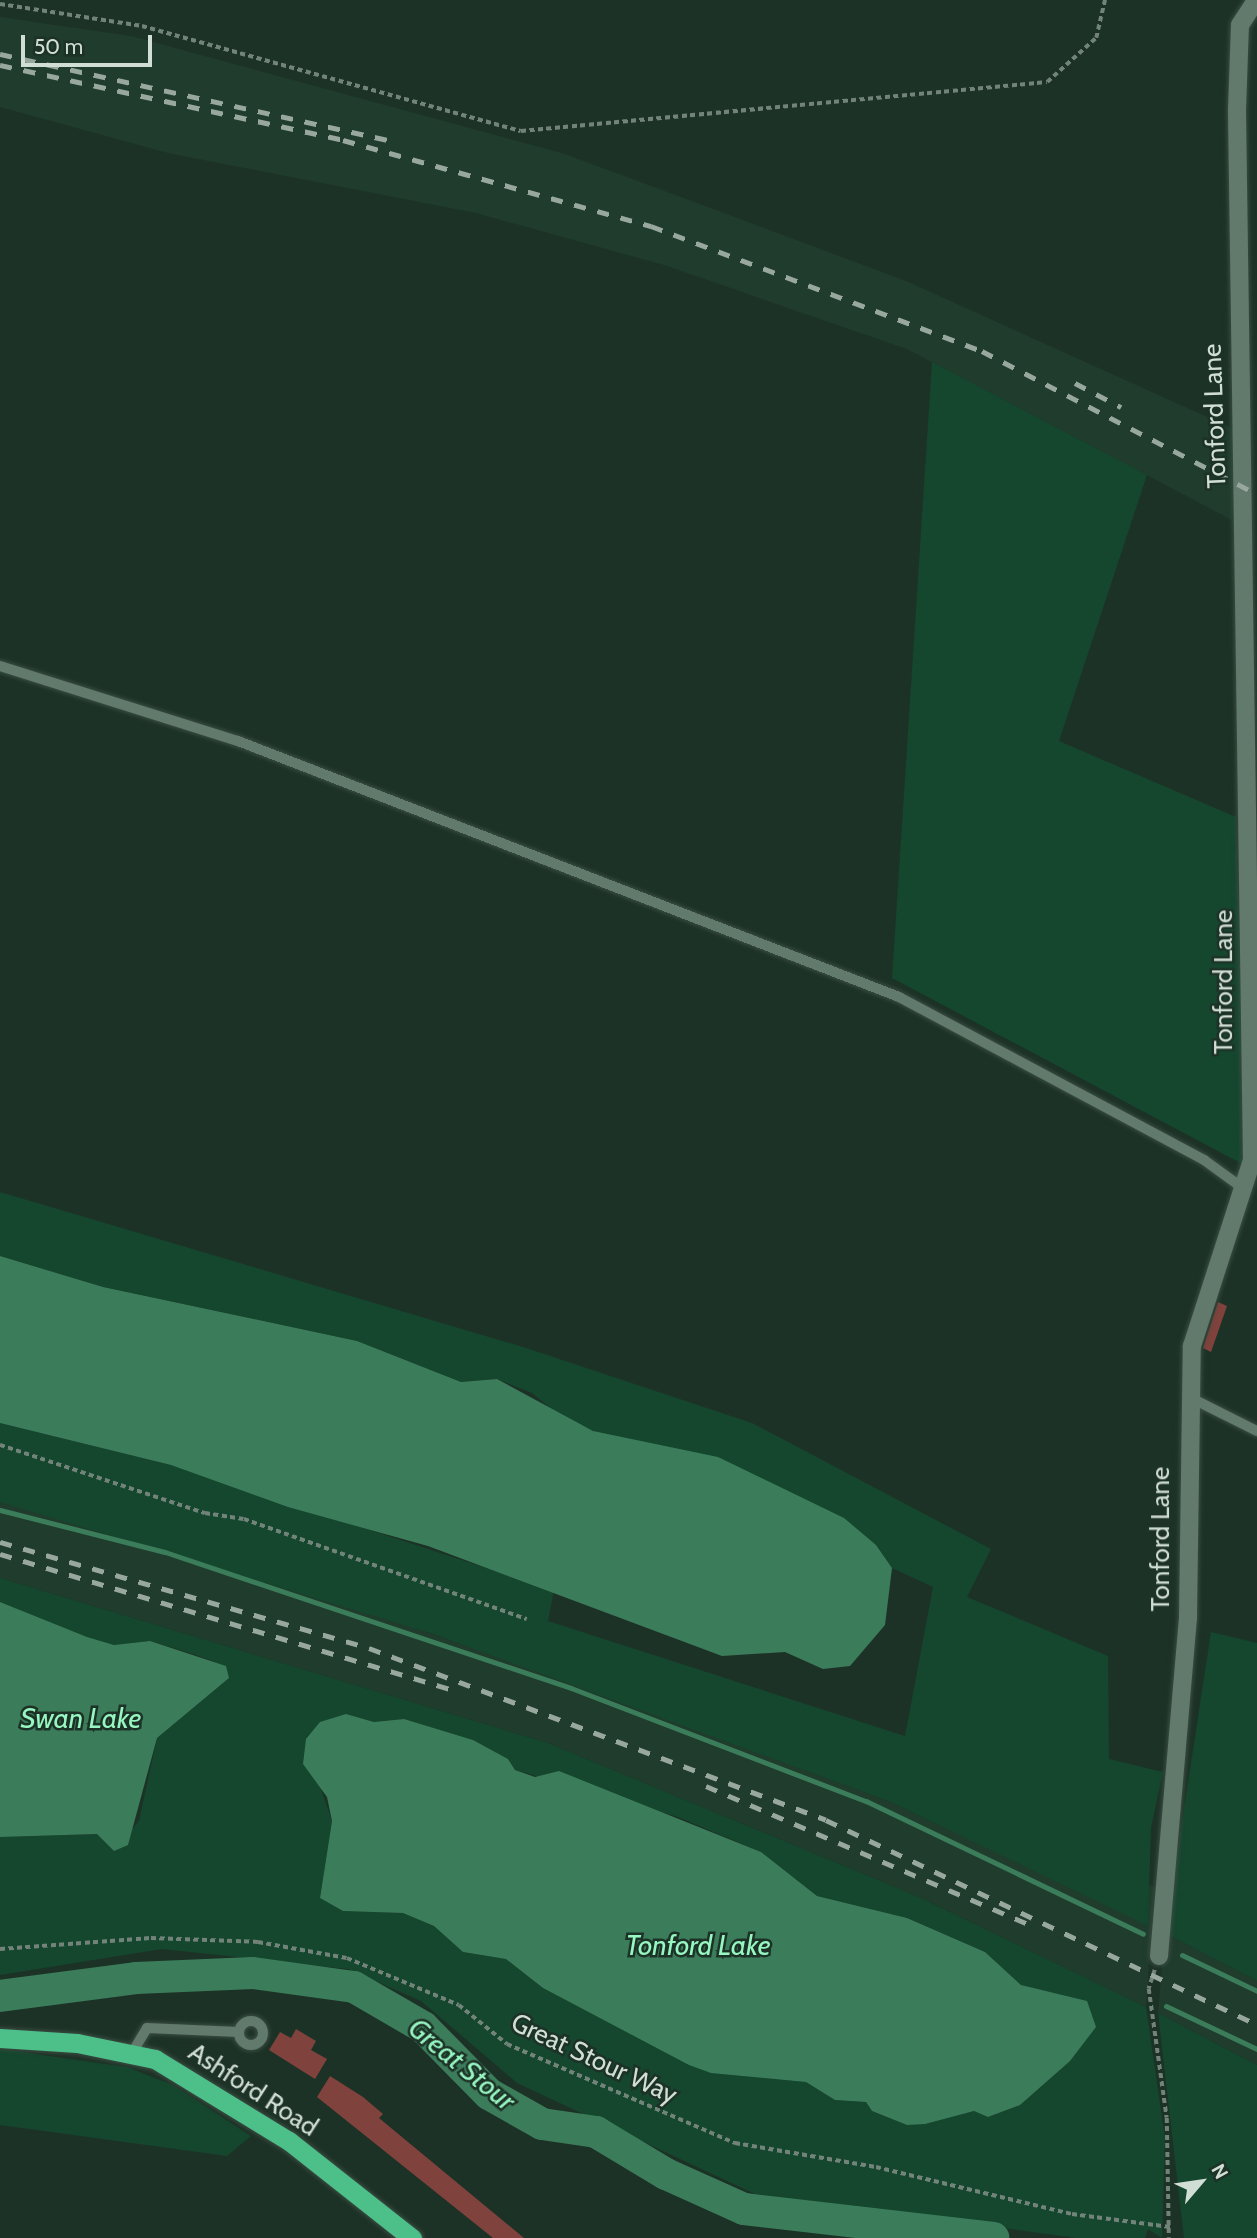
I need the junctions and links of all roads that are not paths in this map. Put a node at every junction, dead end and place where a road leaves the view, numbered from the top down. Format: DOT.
graph roads {
  1 [pos="1256,0"];
  2 [pos="0,666"];
  3 [pos="1244,1189"];
  4 [pos="1188,1395"];
  5 [pos="1257,1431"];
  6 [pos="1159,1956"];
  7 [pos="239,2032"];
  8 [pos="0,2038"];
  9 [pos="132,2053"];
  10 [pos="412,2238"];
  1 -- 3 [label="street, Tonford Lane"];
  2 -- 3 [label="lane"];
  3 -- 4 [label="street, Tonford Lane"];
  4 -- 5 [label="lane"];
  4 -- 6 [label="street, Tonford Lane"];
  7 -- 9 [label="lane"];
  8 -- 9 [label="highway, Ashford Road"];
  9 -- 10 [label="highway, Ashford Road"];
}
